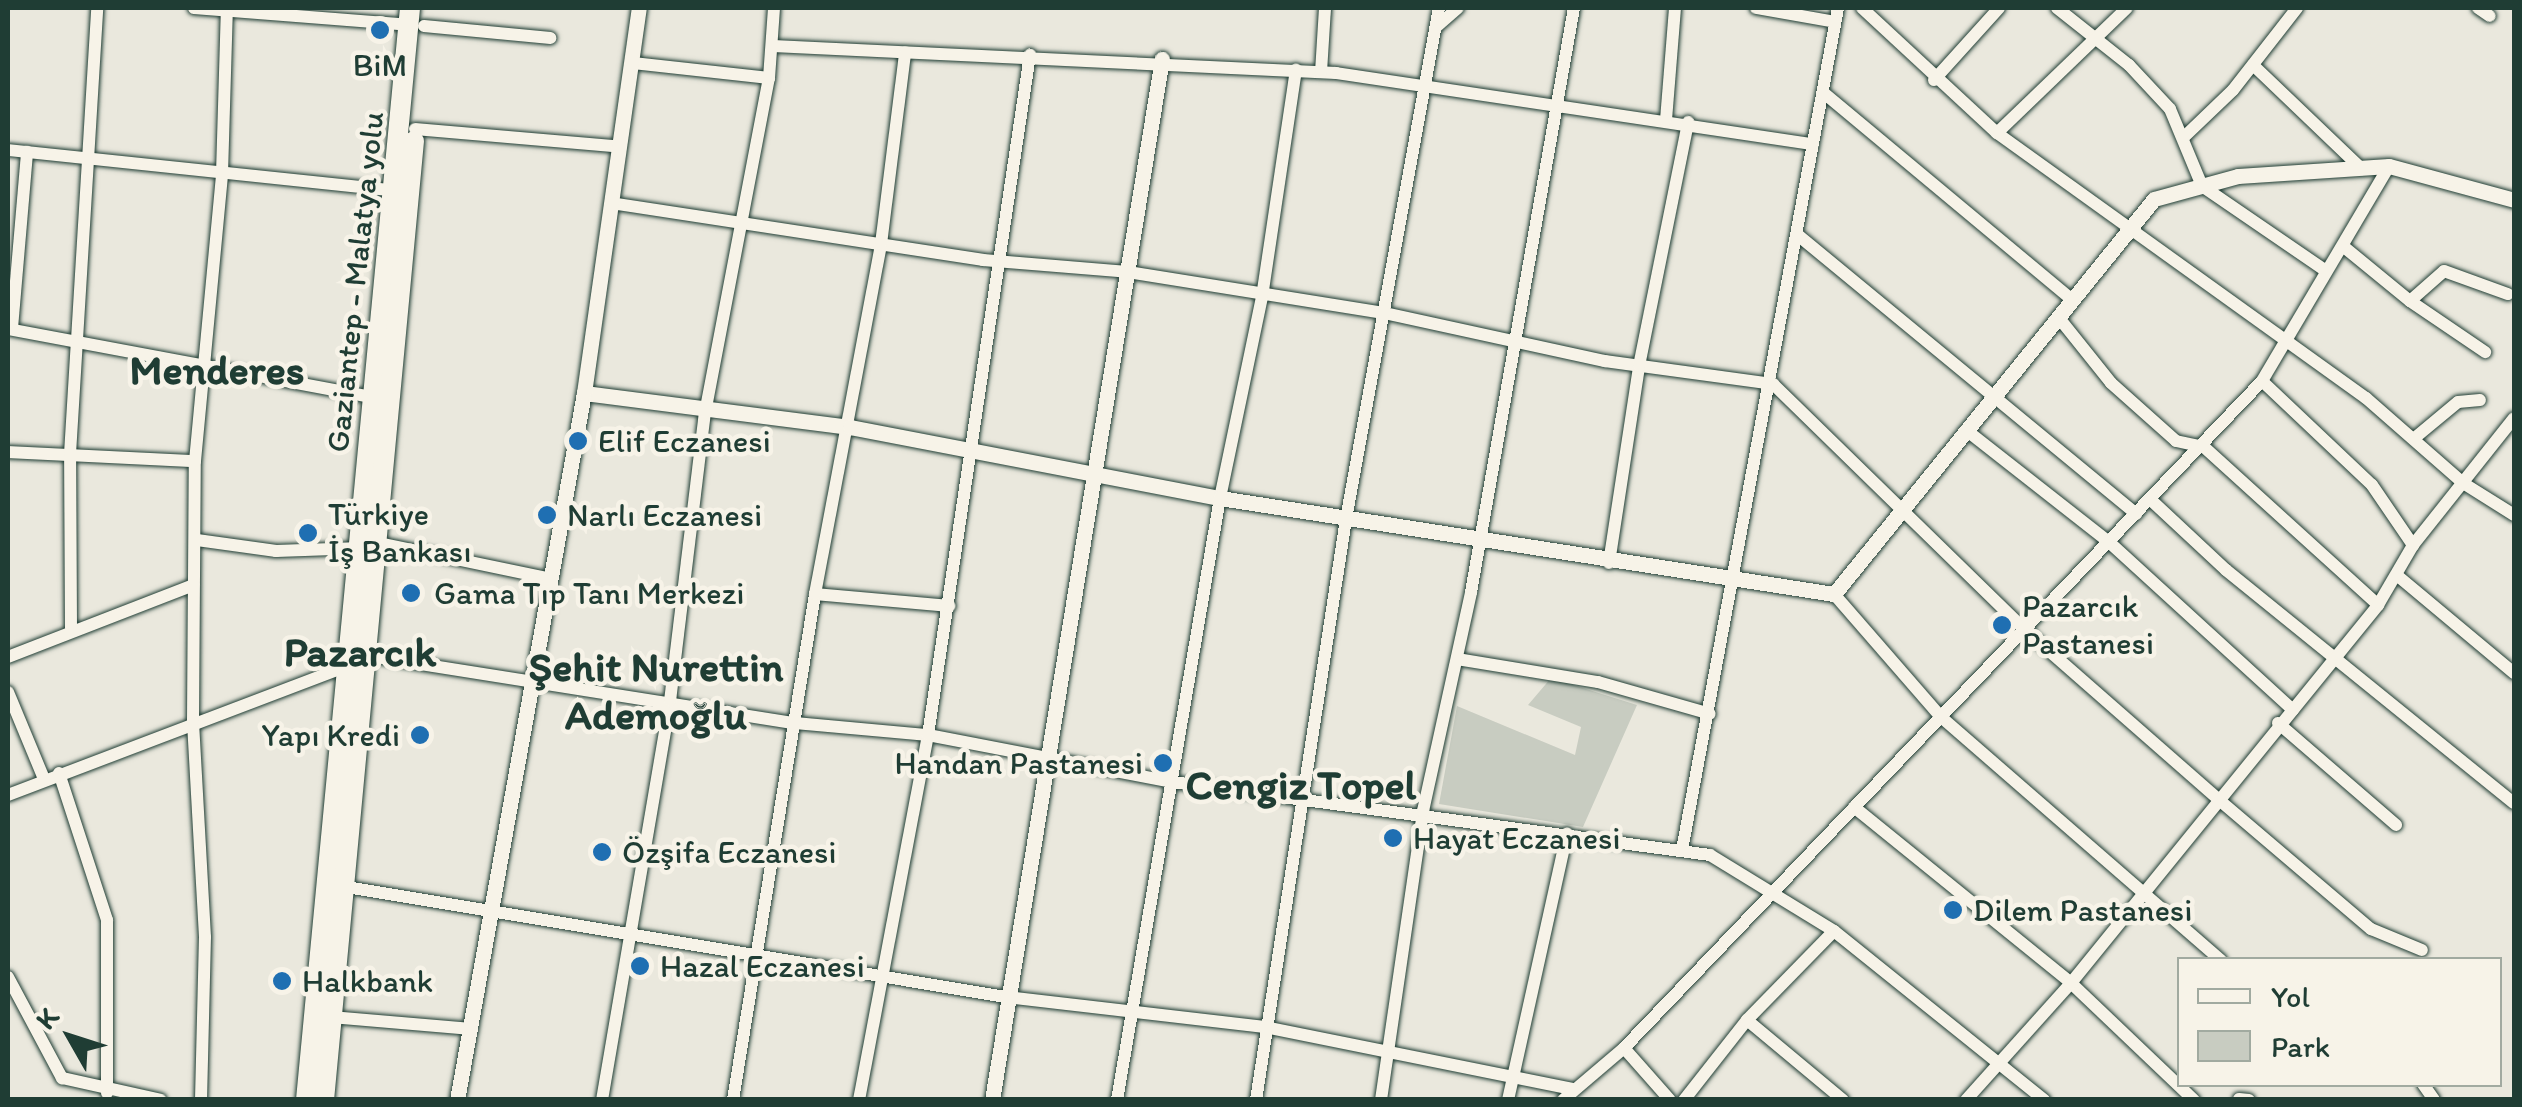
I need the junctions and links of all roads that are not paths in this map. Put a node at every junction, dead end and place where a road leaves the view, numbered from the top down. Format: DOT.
graph roads {
  1 [pos="97,8"];
  2 [pos="194,8"];
  3 [pos="639,8"];
  4 [pos="774,8"];
  5 [pos="1325,8"];
  6 [pos="1439,8"];
  7 [pos="1458,8"];
  8 [pos="1574,8"];
  9 [pos="1675,8"];
  10 [pos="1756,8"];
  11 [pos="1862,8"];
  12 [pos="1999,8"];
  13 [pos="2057,8"];
  14 [pos="2127,8"];
  15 [pos="2297,8"];
  16 [pos="227,10"];
  17 [pos="1836,15"];
  18 [pos="417,17"];
  19 [pos="1436,27"];
  20 [pos="550,38"];
  21 [pos="2095,39"];
  22 [pos="773,46"];
  23 [pos="906,53"];
  24 [pos="1030,55"];
  25 [pos="1162,60"];
  26 [pos="633,63"];
  27 [pos="2252,65"];
  28 [pos="1296,70"];
  29 [pos="1320,72"];
  30 [pos="769,78"];
  31 [pos="1934,80"];
  32 [pos="1423,85"];
  33 [pos="1825,94"];
  34 [pos="1554,107"];
  35 [pos="1666,120"];
  36 [pos="1688,122"];
  37 [pos="415,129"];
  38 [pos="1997,133"];
  39 [pos="2185,136"];
  40 [pos="1812,144"];
  41 [pos="615,146"];
  42 [pos="8,150"];
  43 [pos="27,152"];
  44 [pos="92,159"];
  45 [pos="2389,166"];
  46 [pos="2362,169"];
  47 [pos="222,174"];
  48 [pos="2202,186"];
  49 [pos="395,191"];
  50 [pos="2514,200"];
  51 [pos="610,203"];
  52 [pos="742,224"];
  53 [pos="2132,226"];
  54 [pos="1799,236"];
  55 [pos="881,244"];
  56 [pos="2344,248"];
  57 [pos="1000,260"];
  58 [pos="2326,271"];
  59 [pos="1128,272"];
  60 [pos="2508,294"];
  61 [pos="1262,296"];
  62 [pos="2072,300"];
  63 [pos="2410,301"];
  64 [pos="1384,313"];
  65 [pos="2059,318"];
  66 [pos="10,328"];
  67 [pos="1516,338"];
  68 [pos="79,344"];
  69 [pos="2287,347"];
  70 [pos="2485,352"];
  71 [pos="1639,366"];
  72 [pos="203,369"];
  73 [pos="2262,381"];
  74 [pos="1772,384"];
  75 [pos="584,393"];
  76 [pos="1995,394"];
  77 [pos="370,397"];
  78 [pos="2480,400"];
  79 [pos="705,413"];
  80 [pos="2514,418"];
  81 [pos="850,427"];
  82 [pos="1966,430"];
  83 [pos="2417,436"];
  84 [pos="2204,447"];
  85 [pos="973,450"];
  86 [pos="8,452"];
  87 [pos="70,454"];
  88 [pos="196,461"];
  89 [pos="1100,473"];
  90 [pos="2463,484"];
  91 [pos="1220,498"];
  92 [pos="2152,502"];
  93 [pos="1904,511"];
  94 [pos="2136,514"];
  95 [pos="2514,515"];
  96 [pos="1346,518"];
  97 [pos="198,540"];
  98 [pos="1480,540"];
  99 [pos="2109,542"];
  100 [pos="370,545"];
  101 [pos="2413,546"];
  102 [pos="1609,562"];
  103 [pos="2399,577"];
  104 [pos="546,578"];
  105 [pos="1736,578"];
  106 [pos="194,584"];
  107 [pos="815,594"];
  108 [pos="1834,594"];
  109 [pos="2378,605"];
  110 [pos="948,606"];
  111 [pos="70,628"];
  112 [pos="2024,629"];
  113 [pos="2331,655"];
  114 [pos="370,656"];
  115 [pos="8,657"];
  116 [pos="1457,659"];
  117 [pos="346,666"];
  118 [pos="2514,673"];
  119 [pos="530,682"];
  120 [pos="8,692"];
  121 [pos="670,701"];
  122 [pos="2293,710"];
  123 [pos="1710,714"];
  124 [pos="1941,717"];
  125 [pos="193,720"];
  126 [pos="795,722"];
  127 [pos="2278,723"];
  128 [pos="928,735"];
  129 [pos="1050,763"];
  130 [pos="59,773"];
  131 [pos="44,779"];
  132 [pos="1172,782"];
  133 [pos="8,795"];
  134 [pos="1301,796"];
  135 [pos="2218,799"];
  136 [pos="2514,803"];
  137 [pos="1854,808"];
  138 [pos="1423,811"];
  139 [pos="2396,825"];
  140 [pos="1567,833"];
  141 [pos="1682,850"];
  142 [pos="341,886"];
  143 [pos="1775,891"];
  144 [pos="2146,892"];
  145 [pos="494,912"];
  146 [pos="1834,931"];
  147 [pos="631,935"];
  148 [pos="2422,950"];
  149 [pos="761,954"];
  150 [pos="2217,957"];
  151 [pos="877,976"];
  152 [pos="8,977"];
  153 [pos="2070,983"];
  154 [pos="1006,997"];
  155 [pos="1131,1016"];
  156 [pos="331,1017"];
  157 [pos="1747,1020"];
  158 [pos="1265,1027"];
  159 [pos="471,1029"];
  160 [pos="1624,1048"];
  161 [pos="1391,1051"];
  162 [pos="1996,1060"];
  163 [pos="1512,1078"];
  164 [pos="2177,1084"];
  165 [pos="107,1093"];
  166 [pos="1568,1094"];
  167 [pos="2240,1098"];
  168 [pos="161,1100"];
  169 [pos="201,1100"];
  170 [pos="306,1100"];
  171 [pos="324,1100"];
  172 [pos="457,1100"];
  173 [pos="602,1100"];
  174 [pos="733,1100"];
  175 [pos="858,1100"];
  176 [pos="992,1100"];
  177 [pos="1117,1100"];
  178 [pos="1256,1100"];
  179 [pos="1381,1100"];
  180 [pos="1508,1100"];
  181 [pos="1670,1100"];
  182 [pos="1684,1100"];
  183 [pos="1843,1100"];
  184 [pos="1966,1100"];
  185 [pos="2044,1100"];
  186 [pos="2249,1100"];
  1 -- 44 [label="street"];
  2 -- 16 [label="street"];
  3 -- 26 [label="street"];
  4 -- 22 [label="street"];
  5 -- 29 [label="street"];
  6 -- 19 [label="street"];
  7 -- 19 [label="street"];
  8 -- 34 [label="street"];
  9 -- 35 [label="street"];
  10 -- 17 [label="street"];
  11 -- 31 [label="street"];
  12 -- 31 [label="street"];
  13 -- 21 [label="street"];
  14 -- 21 [label="street"];
  15 -- 27 [label="street"];
  16 -- 18 [label="street"];
  16 -- 47 [label="street"];
  17 -- 33 [label="street"];
  18 -- 20 [label="street"];
  18 -- 37 [label="highway, Gaziantep - Malatya yolu"];
  18 -- 49 [label="highway, Gaziantep - Malatya yolu"];
  19 -- 32 [label="street"];
  21 -- 38 [label="street"];
  21 -- 39 [label="street"];
  22 -- 23 [label="street"];
  22 -- 30 [label="street"];
  23 -- 24 [label="street"];
  23 -- 55 [label="street"];
  24 -- 25 [label="street"];
  24 -- 57 [label="street"];
  25 -- 28 [label="street"];
  25 -- 59 [label="street"];
  26 -- 30 [label="street"];
  26 -- 41 [label="street"];
  27 -- 39 [label="street"];
  27 -- 46 [label="street"];
  28 -- 29 [label="street"];
  28 -- 61 [label="street"];
  29 -- 32 [label="street"];
  30 -- 52 [label="street"];
  31 -- 38 [label="street"];
  32 -- 34 [label="street"];
  32 -- 64 [label="street"];
  33 -- 40 [label="street"];
  33 -- 62 [label="street"];
  34 -- 35 [label="street"];
  34 -- 67 [label="street"];
  35 -- 36 [label="street"];
  36 -- 40 [label="street"];
  36 -- 71 [label="street"];
  37 -- 41 [label="street"];
  37 -- 100 [label="highway, Gaziantep - Malatya yolu"];
  38 -- 53 [label="street"];
  39 -- 48 [label="street"];
  40 -- 54 [label="street"];
  41 -- 51 [label="street"];
  42 -- 43 [label="street"];
  43 -- 44 [label="street"];
  43 -- 66 [label="street"];
  44 -- 47 [label="street"];
  44 -- 68 [label="street"];
  45 -- 46 [label="street"];
  45 -- 50 [label="street"];
  45 -- 56 [label="street"];
  46 -- 48 [label="street"];
  47 -- 49 [label="street"];
  47 -- 72 [label="street"];
  48 -- 53 [label="street"];
  48 -- 58 [label="street"];
  49 -- 77 [label="highway, Gaziantep - Malatya yolu"];
  51 -- 52 [label="street"];
  51 -- 75 [label="street"];
  52 -- 55 [label="street"];
  52 -- 79 [label="street"];
  53 -- 62 [label="street"];
  53 -- 69 [label="street"];
  54 -- 74 [label="street"];
  54 -- 76 [label="street"];
  55 -- 57 [label="street"];
  55 -- 81 [label="street"];
  56 -- 58 [label="street"];
  56 -- 63 [label="street"];
  57 -- 59 [label="street"];
  57 -- 85 [label="street"];
  58 -- 69 [label="street"];
  59 -- 61 [label="street"];
  59 -- 89 [label="street"];
  60 -- 63 [label="street"];
  61 -- 64 [label="street"];
  61 -- 91 [label="street"];
  62 -- 65 [label="street"];
  63 -- 70 [label="street"];
  64 -- 67 [label="street"];
  64 -- 96 [label="street"];
  65 -- 76 [label="street"];
  65 -- 84 [label="street"];
  66 -- 68 [label="street"];
  67 -- 71 [label="street"];
  67 -- 98 [label="street"];
  68 -- 72 [label="street"];
  68 -- 87 [label="street"];
  69 -- 73 [label="street"];
  69 -- 83 [label="street"];
  71 -- 74 [label="street"];
  71 -- 102 [label="street"];
  72 -- 77 [label="street"];
  72 -- 88 [label="street"];
  73 -- 84 [label="street"];
  73 -- 101 [label="street"];
  74 -- 93 [label="street"];
  74 -- 105 [label="street"];
  75 -- 79 [label="street"];
  75 -- 104 [label="street"];
  76 -- 82 [label="street"];
  76 -- 94 [label="street"];
  77 -- 100 [label="highway, Gaziantep - Malatya yolu"];
  78 -- 83 [label="street"];
  79 -- 81 [label="street"];
  79 -- 121 [label="street"];
  80 -- 90 [label="street"];
  81 -- 85 [label="street"];
  81 -- 107 [label="street"];
  82 -- 93 [label="street"];
  82 -- 99 [label="street"];
  83 -- 90 [label="street"];
  84 -- 92 [label="street"];
  84 -- 109 [label="street"];
  85 -- 89 [label="street"];
  85 -- 110 [label="street"];
  86 -- 87 [label="street"];
  87 -- 88 [label="street"];
  87 -- 111 [label="street"];
  88 -- 97 [label="street"];
  89 -- 91 [label="street"];
  89 -- 129 [label="street"];
  90 -- 95 [label="street"];
  90 -- 101 [label="street"];
  91 -- 96 [label="street"];
  91 -- 132 [label="street"];
  92 -- 94 [label="street"];
  92 -- 113 [label="street"];
  93 -- 108 [label="street"];
  93 -- 112 [label="street"];
  94 -- 99 [label="street"];
  96 -- 98 [label="street"];
  96 -- 134 [label="street"];
  97 -- 100 [label="street"];
  97 -- 106 [label="street"];
  98 -- 102 [label="street"];
  98 -- 116 [label="street"];
  99 -- 112 [label="street"];
  99 -- 122 [label="street"];
  100 -- 104 [label="street"];
  100 -- 114 [label="highway, Gaziantep - Malatya yolu"];
  100 -- 117 [label="highway, Gaziantep - Malatya yolu"];
  101 -- 103 [label="street"];
  102 -- 105 [label="street"];
  103 -- 109 [label="street"];
  103 -- 118 [label="street"];
  104 -- 119 [label="street"];
  105 -- 108 [label="street"];
  105 -- 123 [label="street"];
  106 -- 111 [label="street"];
  106 -- 125 [label="street"];
  107 -- 110 [label="street"];
  107 -- 126 [label="street"];
  108 -- 124 [label="street"];
  109 -- 113 [label="street"];
  110 -- 128 [label="street"];
  111 -- 115 [label="street"];
  112 -- 124 [label="street"];
  112 -- 135 [label="street"];
  113 -- 122 [label="street"];
  113 -- 136 [label="street"];
  114 -- 119 [label="street"];
  114 -- 142 [label="highway, Gaziantep - Malatya yolu"];
  116 -- 123 [label="street"];
  116 -- 138 [label="street"];
  117 -- 125 [label="street"];
  117 -- 170 [label="highway, Gaziantep - Malatya yolu"];
  119 -- 121 [label="street"];
  119 -- 145 [label="street"];
  120 -- 131 [label="street"];
  121 -- 126 [label="street"];
  121 -- 147 [label="street"];
  122 -- 127 [label="street"];
  123 -- 141 [label="street"];
  124 -- 137 [label="street"];
  124 -- 144 [label="street"];
  125 -- 130 [label="street"];
  125 -- 169 [label="street"];
  126 -- 128 [label="street"];
  126 -- 149 [label="street"];
  127 -- 135 [label="street"];
  127 -- 139 [label="street"];
  128 -- 129 [label="street"];
  128 -- 151 [label="street"];
  129 -- 132 [label="street"];
  129 -- 154 [label="street"];
  130 -- 131 [label="street"];
  130 -- 165 [label="street"];
  131 -- 133 [label="street"];
  132 -- 134 [label="street"];
  132 -- 155 [label="street"];
  134 -- 138 [label="street"];
  134 -- 158 [label="street"];
  135 -- 144 [label="street"];
  135 -- 148 [label="street"];
  137 -- 143 [label="street"];
  137 -- 153 [label="street"];
  138 -- 140 [label="street"];
  138 -- 161 [label="street"];
  140 -- 141 [label="street"];
  140 -- 163 [label="street"];
  141 -- 143 [label="street"];
  142 -- 145 [label="street"];
  142 -- 156 [label="highway, Gaziantep - Malatya yolu"];
  143 -- 146 [label="street"];
  143 -- 160 [label="street"];
  144 -- 150 [label="street"];
  144 -- 153 [label="street"];
  145 -- 147 [label="street"];
  145 -- 159 [label="street"];
  146 -- 157 [label="street"];
  146 -- 162 [label="street"];
  147 -- 149 [label="street"];
  147 -- 173 [label="street"];
  149 -- 151 [label="street"];
  149 -- 174 [label="street"];
  151 -- 154 [label="street"];
  151 -- 175 [label="street"];
  152 -- 165 [label="street"];
  153 -- 162 [label="street"];
  153 -- 164 [label="street"];
  154 -- 155 [label="street"];
  154 -- 176 [label="street"];
  155 -- 158 [label="street"];
  155 -- 177 [label="street"];
  156 -- 159 [label="street"];
  156 -- 171 [label="highway, Gaziantep - Malatya yolu"];
  157 -- 182 [label="street"];
  157 -- 183 [label="street"];
  158 -- 161 [label="street"];
  158 -- 178 [label="street"];
  159 -- 172 [label="street"];
  160 -- 166 [label="street"];
  160 -- 181 [label="street"];
  161 -- 163 [label="street"];
  161 -- 179 [label="street"];
  162 -- 184 [label="street"];
  162 -- 185 [label="street"];
  163 -- 166 [label="street"];
  163 -- 180 [label="street"];
  165 -- 168 [label="street"];
  167 -- 186 [label="street"];
}
